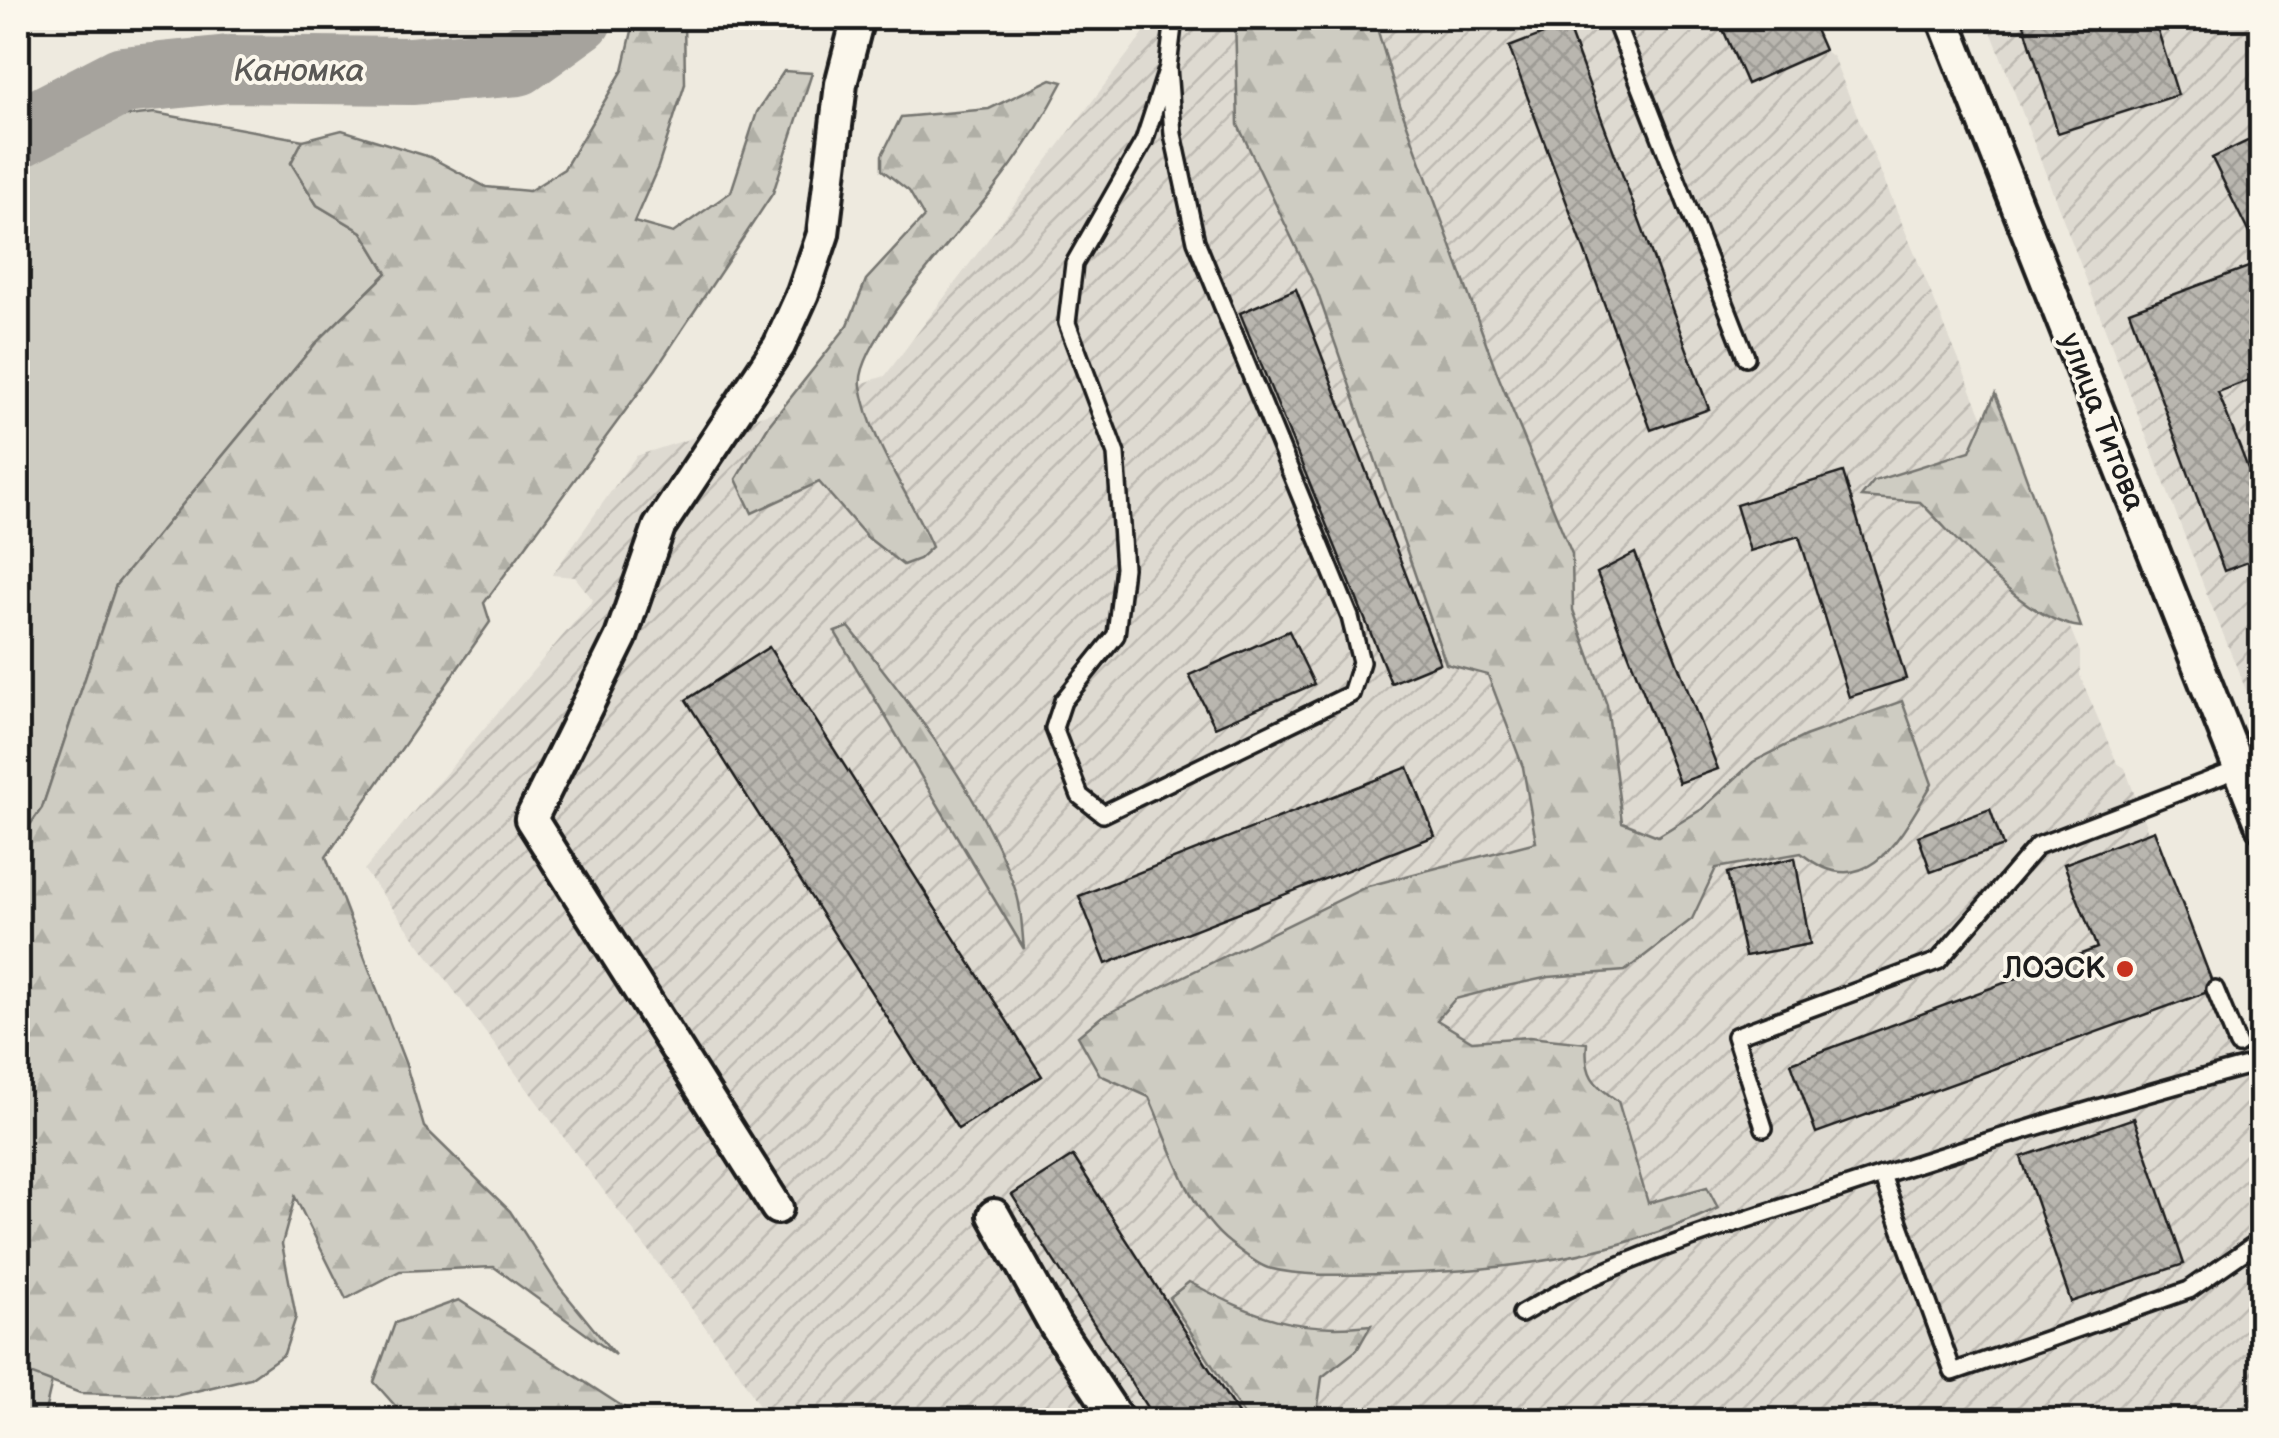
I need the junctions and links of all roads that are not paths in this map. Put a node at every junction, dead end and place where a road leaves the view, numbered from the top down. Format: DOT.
graph roads {
  1 [pos="858,18"];
  2 [pos="1174,18"];
  3 [pos="1614,18"];
  4 [pos="1943,18"];
  5 [pos="1168,67"];
  6 [pos="1746,357"];
  7 [pos="2238,768"];
  8 [pos="2262,826"];
  9 [pos="2215,990"];
  10 [pos="2238,1045"];
  11 [pos="2262,1062"];
  12 [pos="1764,1128"];
  13 [pos="1882,1175"];
  14 [pos="777,1208"];
  15 [pos="994,1215"];
  16 [pos="2262,1238"];
  17 [pos="1521,1314"];
  18 [pos="2262,1416"];
  19 [pos="1118,1420"];
  20 [pos="2248,1420"];
  1 -- 14 [label="street"];
  2 -- 5 [label="lane"];
  3 -- 6 [label="lane"];
  4 -- 7 [label="street, улица Титова"];
  5 -- 5 [label="lane"];
  7 -- 8 [label="street, улица Титова"];
  7 -- 12 [label="lane"];
  9 -- 10 [label="lane"];
  11 -- 13 [label="lane"];
  13 -- 16 [label="lane"];
  13 -- 17 [label="lane"];
  15 -- 19 [label="street"];
  18 -- 20 [label="lane"];
}
